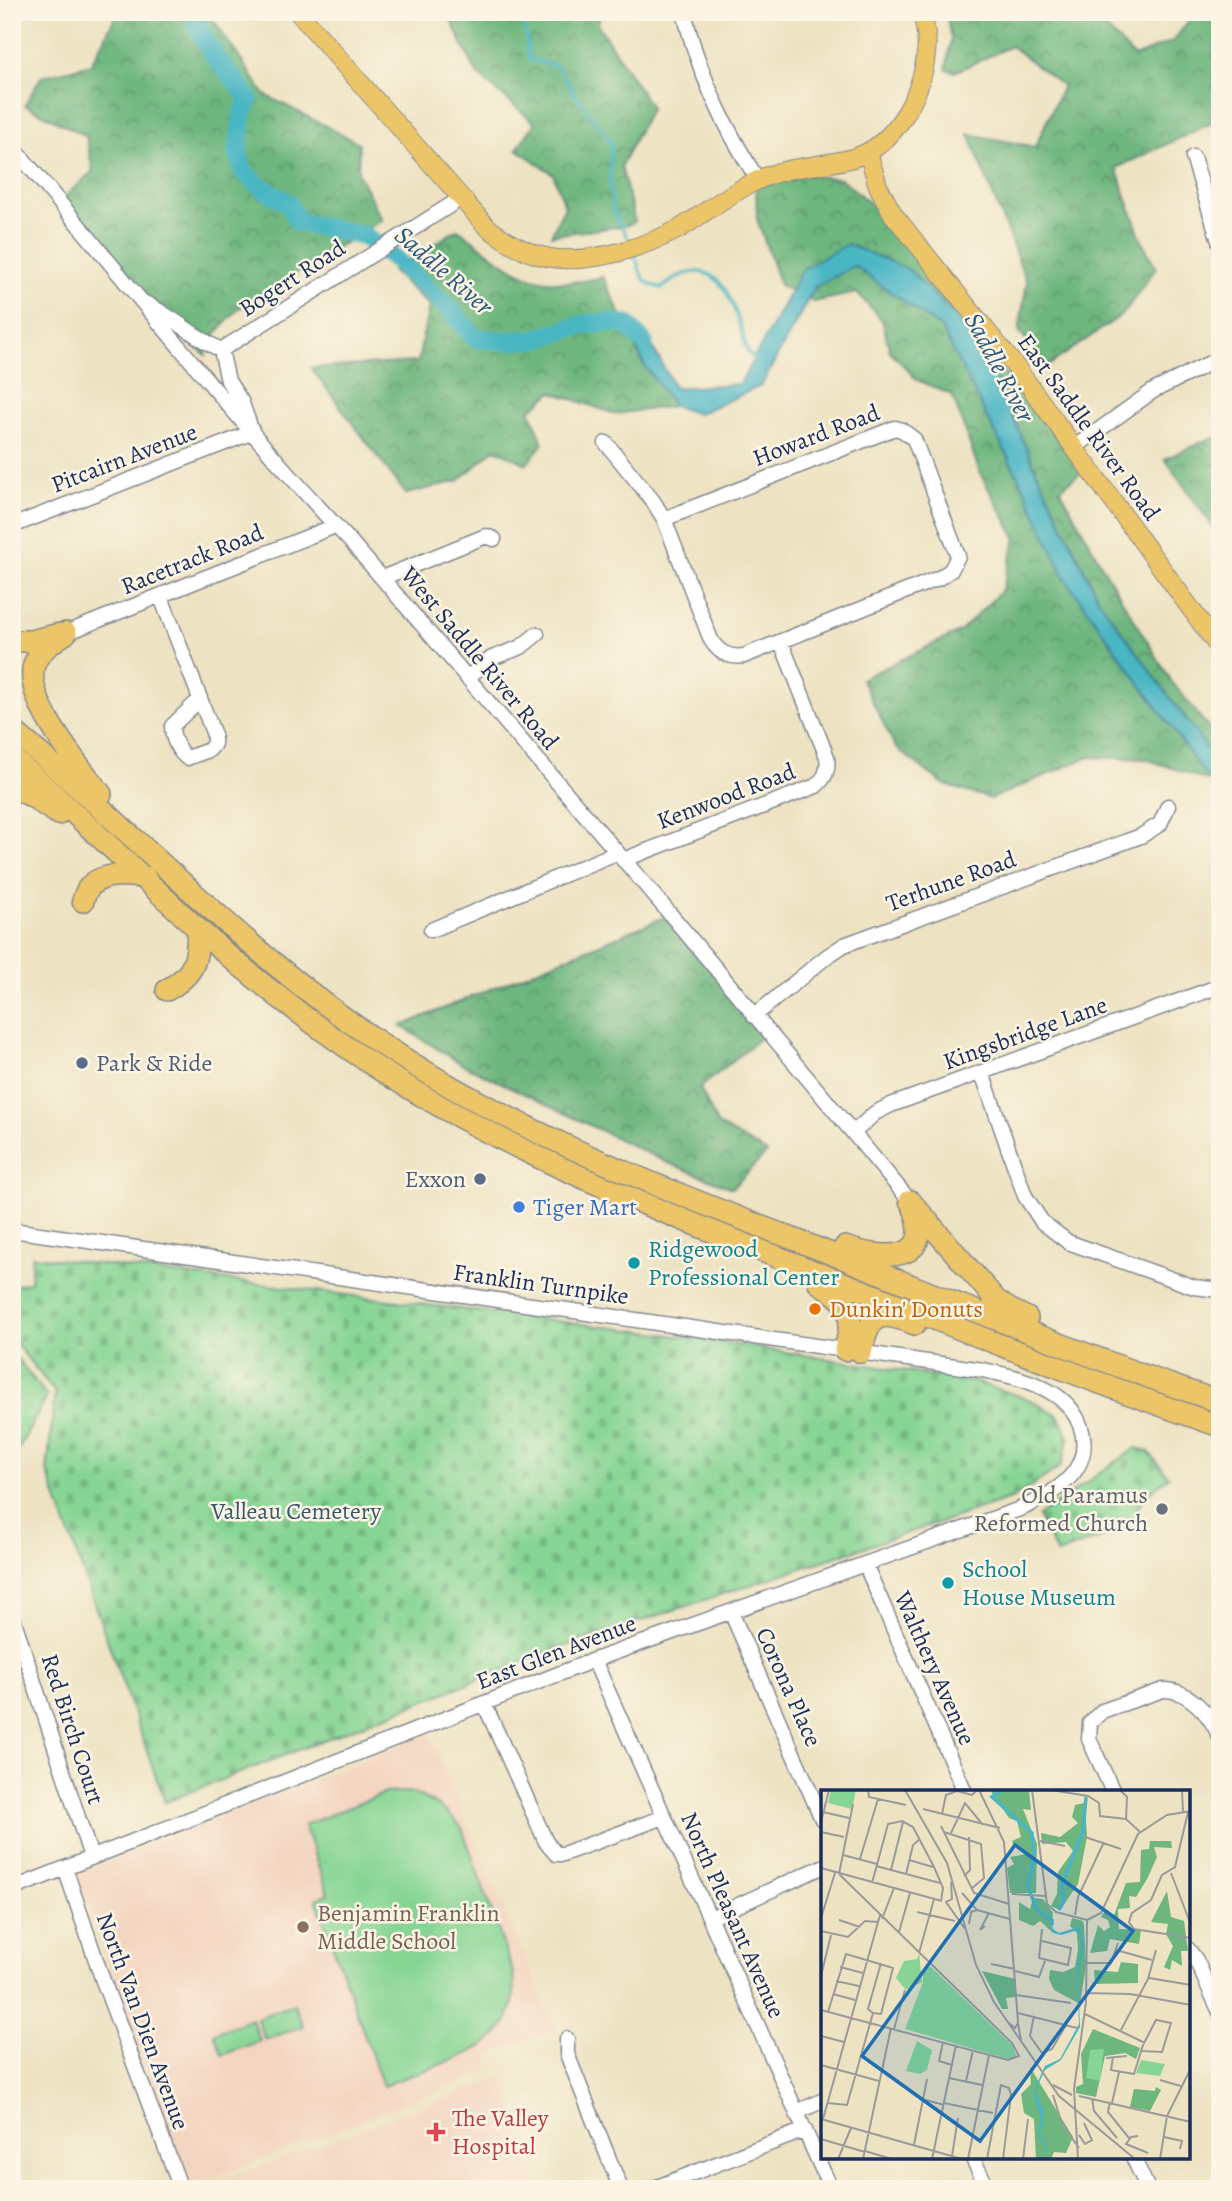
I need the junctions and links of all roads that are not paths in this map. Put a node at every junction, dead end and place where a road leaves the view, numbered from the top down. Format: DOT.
graph roads {
  1 [pos="298,12"];
  2 [pos="684,12"];
  3 [pos="922,12"];
  4 [pos="12,146"];
  5 [pos="868,152"];
  6 [pos="1193,158"];
  7 [pos="758,180"];
  8 [pos="460,199"];
  9 [pos="1215,212"];
  10 [pos="1220,244"];
  11 [pos="141,301"];
  12 [pos="221,351"];
  13 [pos="1220,358"];
  14 [pos="252,430"];
  15 [pos="606,443"];
  16 [pos="1075,447"];
  17 [pos="664,519"];
  18 [pos="12,526"];
  19 [pos="335,526"];
  20 [pos="494,539"];
  21 [pos="382,578"];
  22 [pos="161,597"];
  23 [pos="66,633"];
  24 [pos="537,634"];
  25 [pos="12,640"];
  26 [pos="781,642"];
  27 [pos="1220,649"];
  28 [pos="467,678"];
  29 [pos="201,699"];
  30 [pos="12,730"];
  31 [pos="12,758"];
  32 [pos="12,786"];
  33 [pos="1168,806"];
  34 [pos="132,835"];
  35 [pos="117,852"];
  36 [pos="620,856"];
  37 [pos="145,877"];
  38 [pos="83,901"];
  39 [pos="198,929"];
  40 [pos="431,930"];
  41 [pos="1220,986"];
  42 [pos="167,990"];
  43 [pos="754,1016"];
  44 [pos="982,1073"];
  45 [pos="853,1133"];
  46 [pos="911,1201"];
  47 [pos="760,1226"];
  48 [pos="12,1230"];
  49 [pos="775,1256"];
  50 [pos="1220,1287"];
  51 [pos="853,1351"];
  52 [pos="1023,1354"];
  53 [pos="1115,1365"];
  54 [pos="1220,1402"];
  55 [pos="1220,1426"];
  56 [pos="1083,1432"];
  57 [pos="865,1564"];
  58 [pos="731,1612"];
  59 [pos="12,1615"];
  60 [pos="594,1660"];
  61 [pos="484,1703"];
  62 [pos="1220,1737"];
  63 [pos="965,1790"];
  64 [pos="1113,1790"];
  65 [pos="664,1817"];
  66 [pos="821,1817"];
  67 [pos="92,1857"];
  68 [pos="821,1867"];
  69 [pos="65,1868"];
  70 [pos="12,1889"];
  71 [pos="710,1918"];
  72 [pos="1190,1952"];
  73 [pos="1220,2012"];
  74 [pos="567,2039"];
  75 [pos="821,2101"];
  76 [pos="797,2112"];
  77 [pos="805,2130"];
  78 [pos="973,2159"];
  79 [pos="1134,2159"];
  80 [pos="181,2189"];
  81 [pos="621,2189"];
  82 [pos="652,2189"];
  83 [pos="831,2189"];
  84 [pos="988,2189"];
  85 [pos="1148,2189"];
  1 -- 8 [label="main road"];
  2 -- 7 [label="street"];
  3 -- 5 [label="main road"];
  4 -- 11 [label="street, West Saddle River Road"];
  5 -- 7 [label="main road"];
  5 -- 16 [label="main road, East Saddle River Road"];
  6 -- 9 [label="street"];
  7 -- 8 [label="main road"];
  8 -- 12 [label="street, Bogert Road"];
  9 -- 10 [label="street"];
  11 -- 12 [label="street"];
  11 -- 14 [label="street, West Saddle River Road"];
  12 -- 14 [label="street"];
  13 -- 16 [label="street"];
  14 -- 18 [label="street, Pitcairn Avenue"];
  14 -- 19 [label="street, West Saddle River Road"];
  15 -- 17 [label="street"];
  16 -- 27 [label="main road, East Saddle River Road"];
  17 -- 26 [label="street"];
  17 -- 26 [label="street, Howard Road"];
  19 -- 21 [label="street, West Saddle River Road"];
  19 -- 22 [label="street, Racetrack Road"];
  20 -- 21 [label="street"];
  21 -- 28 [label="street, West Saddle River Road"];
  22 -- 23 [label="street, Racetrack Road"];
  22 -- 29 [label="street"];
  23 -- 25 [label="highway"];
  23 -- 34 [label="highway"];
  24 -- 28 [label="street"];
  26 -- 36 [label="street, Kenwood Road"];
  28 -- 36 [label="street, West Saddle River Road"];
  30 -- 34 [label="highway"];
  31 -- 35 [label="highway"];
  32 -- 35 [label="highway"];
  33 -- 43 [label="street, Terhune Road"];
  34 -- 47 [label="highway"];
  35 -- 37 [label="highway"];
  36 -- 40 [label="street"];
  36 -- 43 [label="street, West Saddle River Road"];
  37 -- 38 [label="highway"];
  37 -- 39 [label="highway"];
  39 -- 42 [label="highway"];
  39 -- 49 [label="highway"];
  41 -- 44 [label="street, Kingsbridge Lane"];
  43 -- 45 [label="street, West Saddle River Road"];
  44 -- 45 [label="street, Kingsbridge Lane"];
  44 -- 50 [label="street"];
  45 -- 46 [label="street, West Saddle River Road"];
  46 -- 47 [label="highway"];
  46 -- 53 [label="highway"];
  47 -- 53 [label="highway"];
  48 -- 51 [label="street, Franklin Turnpike"];
  49 -- 51 [label="highway"];
  49 -- 52 [label="highway"];
  51 -- 52 [label="highway"];
  51 -- 56 [label="street, Franklin Turnpike"];
  52 -- 55 [label="highway"];
  53 -- 54 [label="highway"];
  56 -- 57 [label="street, East Glen Avenue"];
  57 -- 58 [label="street, East Glen Avenue"];
  57 -- 63 [label="street, Walthery Avenue"];
  58 -- 60 [label="street, East Glen Avenue"];
  58 -- 66 [label="street, Corona Place"];
  59 -- 67 [label="street, Red Birch Court"];
  60 -- 61 [label="street, East Glen Avenue"];
  60 -- 65 [label="street, North Pleasant Avenue"];
  61 -- 65 [label="street"];
  61 -- 67 [label="street, East Glen Avenue"];
  62 -- 64 [label="street"];
  65 -- 71 [label="street, North Pleasant Avenue"];
  67 -- 69 [label="street, East Glen Avenue"];
  68 -- 71 [label="street"];
  69 -- 70 [label="street, East Glen Avenue"];
  69 -- 80 [label="street, North Van Dien Avenue"];
  71 -- 76 [label="street, North Pleasant Avenue"];
  72 -- 73 [label="street"];
  74 -- 81 [label="street"];
  75 -- 76 [label="street"];
  76 -- 77 [label="street, North Pleasant Avenue"];
  77 -- 82 [label="street"];
  77 -- 83 [label="street, North Pleasant Avenue"];
  78 -- 84 [label="street"];
  79 -- 85 [label="street"];
}
